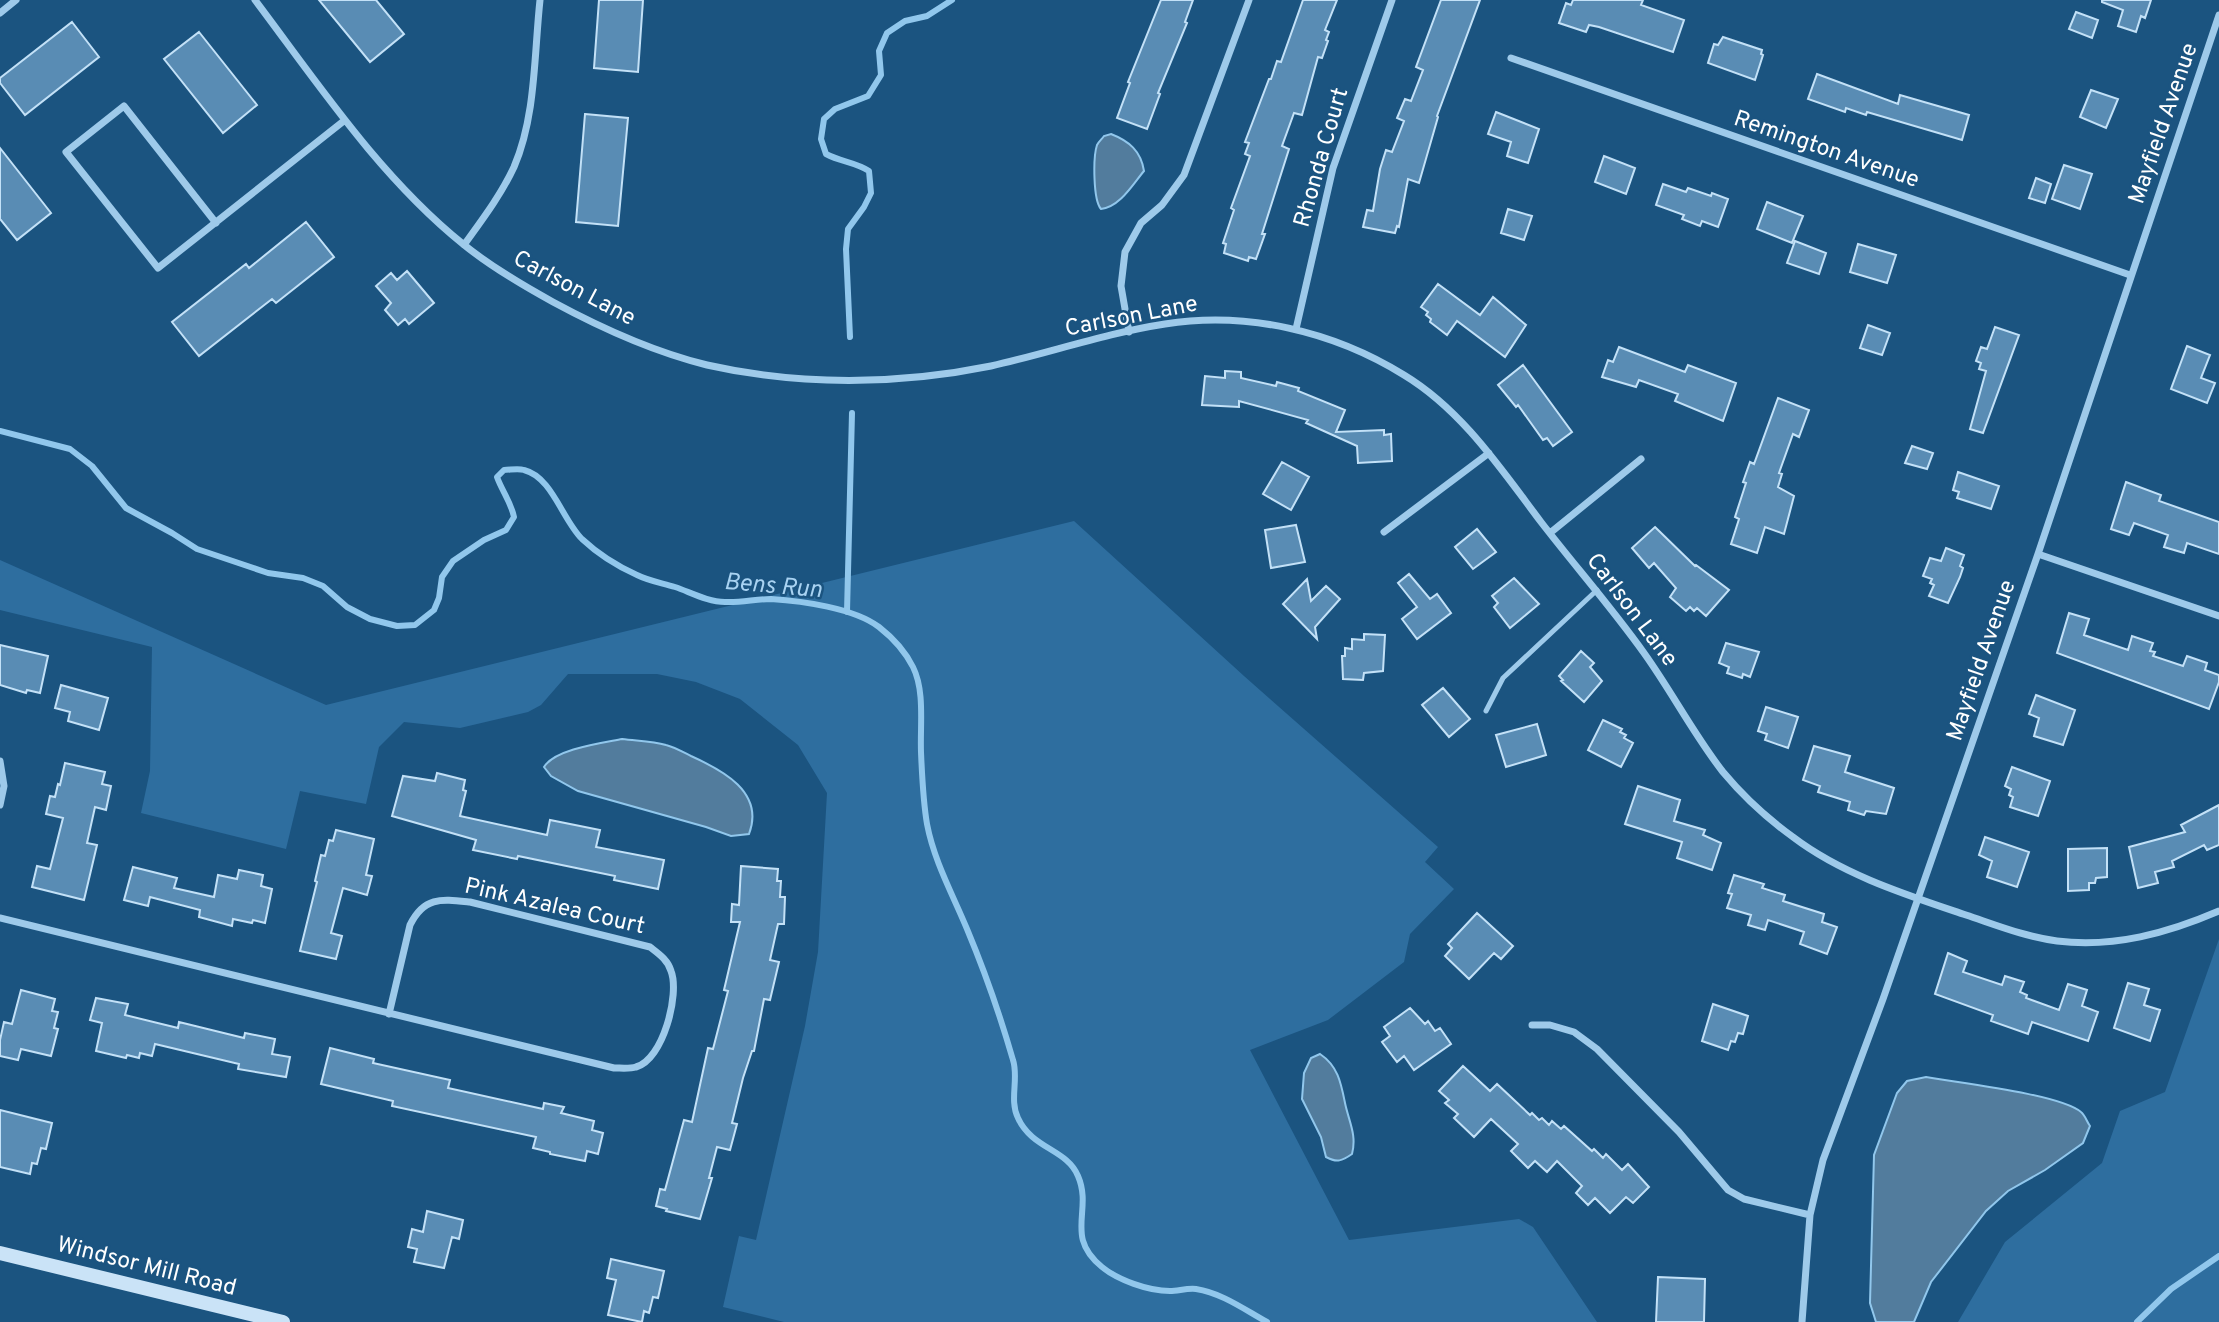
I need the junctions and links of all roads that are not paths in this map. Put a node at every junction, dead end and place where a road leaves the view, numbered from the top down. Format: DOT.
graph roads {
  1 [pos="16,0"];
  2 [pos="255,0"];
  3 [pos="540,0"];
  4 [pos="1249,0"];
  5 [pos="1392,0"];
  6 [pos="0,13"];
  7 [pos="2219,15"];
  8 [pos="1511,58"];
  9 [pos="345,120"];
  10 [pos="216,223"];
  11 [pos="464,244"];
  12 [pos="2130,275"];
  13 [pos="1296,329"];
  14 [pos="1129,332"];
  15 [pos="1489,453"];
  16 [pos="1641,459"];
  17 [pos="1384,532"];
  18 [pos="1550,533"];
  19 [pos="2038,554"];
  20 [pos="1597,590"];
  21 [pos="2219,616"];
  22 [pos="1486,711"];
  23 [pos="0,761"];
  24 [pos="0,805"];
  25 [pos="1918,898"];
  26 [pos="2219,911"];
  27 [pos="0,918"];
  28 [pos="388,1014"];
  29 [pos="1532,1025"];
  30 [pos="1810,1215"];
  31 [pos="0,1253"];
  32 [pos="283,1322"];
  33 [pos="1802,1322"];
  1 -- 6 [label="street"];
  2 -- 9 [label="street, Carlson Lane"];
  3 -- 11 [label="street"];
  4 -- 14 [label="street"];
  5 -- 13 [label="street, Rhonda Court"];
  7 -- 12 [label="street, Mayfield Avenue"];
  8 -- 12 [label="street, Remington Avenue"];
  9 -- 10 [label="street"];
  9 -- 11 [label="street, Carlson Lane"];
  10 -- 10 [label="street"];
  11 -- 14 [label="street, Carlson Lane"];
  12 -- 19 [label="street, Mayfield Avenue"];
  13 -- 14 [label="street, Carlson Lane"];
  13 -- 15 [label="street, Carlson Lane"];
  15 -- 17 [label="street"];
  15 -- 18 [label="street, Carlson Lane"];
  16 -- 18 [label="street"];
  18 -- 20 [label="street, Carlson Lane"];
  19 -- 21 [label="street"];
  19 -- 25 [label="street, Mayfield Avenue"];
  20 -- 22 [label="lane"];
  20 -- 25 [label="street, Carlson Lane"];
  23 -- 24 [label="street"];
  25 -- 26 [label="street, Carlson Lane"];
  25 -- 30 [label="street, Mayfield Avenue"];
  27 -- 28 [label="street, Pink Azalea Court"];
  28 -- 28 [label="street, Pink Azalea Court"];
  29 -- 30 [label="street"];
  30 -- 33 [label="street, Mayfield Avenue"];
  31 -- 32 [label="main road, Windsor Mill Road"];
}
